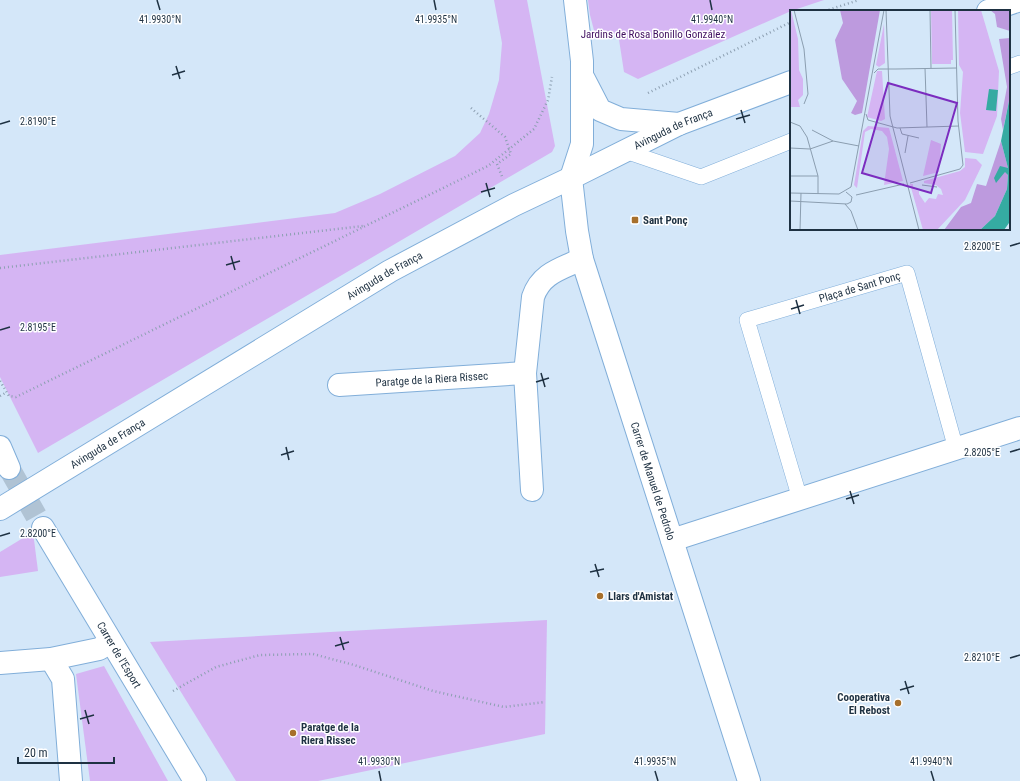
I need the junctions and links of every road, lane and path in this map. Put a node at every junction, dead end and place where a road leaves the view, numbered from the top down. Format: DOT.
graph roads {
  1 [pos="575,0"];
  2 [pos="859,0"];
  3 [pos="1020,0"];
  4 [pos="828,10"];
  5 [pos="991,10"];
  6 [pos="790,22"];
  7 [pos="1020,63"];
  8 [pos="1010,67"];
  9 [pos="553,75"];
  10 [pos="582,76"];
  11 [pos="790,82"];
  12 [pos="646,94"];
  13 [pos="471,108"];
  14 [pos="679,124"];
  15 [pos="790,141"];
  16 [pos="509,149"];
  17 [pos="625,152"];
  18 [pos="571,178"];
  19 [pos="505,186"];
  20 [pos="366,226"];
  21 [pos="582,259"];
  22 [pos="0,268"];
  23 [pos="524,373"];
  24 [pos="0,381"];
  25 [pos="339,385"];
  26 [pos="7,392"];
  27 [pos="0,396"];
  28 [pos="1020,428"];
  29 [pos="0,447"];
  30 [pos="956,449"];
  31 [pos="9,468"];
  32 [pos="532,490"];
  33 [pos="800,499"];
  34 [pos="0,509"];
  35 [pos="43,528"];
  36 [pos="672,540"];
  37 [pos="111,642"];
  38 [pos="51,659"];
  39 [pos="0,663"];
  40 [pos="172,691"];
  41 [pos="545,702"];
  42 [pos="72,781"];
  43 [pos="195,781"];
  44 [pos="749,781"];
  1 -- 10 [label="street"];
  2 -- 4 [label="path"];
  3 -- 5 [label="street"];
  6 -- 12 [label="path"];
  7 -- 8 [label="lane"];
  9 -- 16 [label="path"];
  10 -- 14 [label="street"];
  10 -- 18 [label="street"];
  11 -- 14 [label="street, Avinguda de França"];
  13 -- 16 [label="path"];
  14 -- 17 [label="street, Avinguda de França"];
  15 -- 17 [label="lane"];
  16 -- 19 [label="path"];
  16 -- 20 [label="path"];
  17 -- 18 [label="street, Avinguda de França"];
  18 -- 21 [label="street, Carrer de Manuel de Pedrolo"];
  18 -- 34 [label="street, Avinguda de França"];
  20 -- 22 [label="path"];
  20 -- 26 [label="path"];
  21 -- 23 [label="street"];
  21 -- 36 [label="street, Carrer de Manuel de Pedrolo"];
  23 -- 25 [label="street, Paratge de la Riera Rissec"];
  23 -- 32 [label="street"];
  24 -- 26 [label="path"];
  26 -- 27 [label="path"];
  28 -- 30 [label="street"];
  29 -- 31 [label="street"];
  30 -- 33 [label="street"];
  30 -- 33 [label="lane, Plaça de Sant Ponç"];
  33 -- 36 [label="street"];
  35 -- 37 [label="street, Carrer de l'Esport"];
  36 -- 44 [label="street, Carrer de Manuel de Pedrolo"];
  37 -- 38 [label="street"];
  37 -- 43 [label="street, Carrer de l'Esport"];
  38 -- 39 [label="street"];
  38 -- 42 [label="street"];
  40 -- 41 [label="path"];
}
